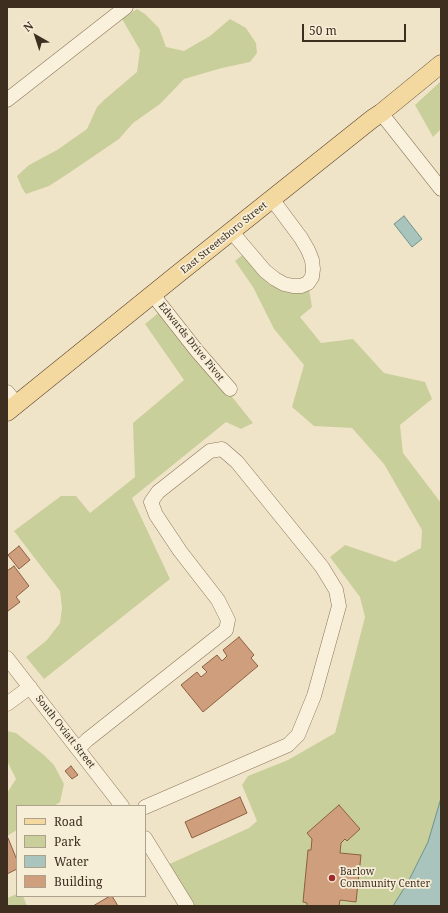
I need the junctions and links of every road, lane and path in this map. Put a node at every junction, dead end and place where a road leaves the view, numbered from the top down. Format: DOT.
graph roads {
  1 [pos="126,7"];
  2 [pos="441,64"];
  3 [pos="7,100"];
  4 [pos="381,113"];
  5 [pos="441,189"];
  6 [pos="272,199"];
  7 [pos="231,231"];
  8 [pos="153,295"];
  9 [pos="230,389"];
  10 [pos="10,403"];
  11 [pos="7,658"];
  12 [pos="30,687"];
  13 [pos="7,704"];
  14 [pos="78,749"];
  15 [pos="121,805"];
  16 [pos="146,807"];
  17 [pos="146,840"];
  18 [pos="187,906"];
  1 -- 3 [label="street"];
  2 -- 4 [label="main road, East Streetsboro Street"];
  4 -- 5 [label="street"];
  4 -- 6 [label="main road, East Streetsboro Street"];
  6 -- 7 [label="main road, East Streetsboro Street"];
  6 -- 7 [label="street"];
  7 -- 8 [label="main road, East Streetsboro Street"];
  8 -- 9 [label="street, Edwards Drive Pivot"];
  8 -- 10 [label="main road, East Streetsboro Street"];
  11 -- 12 [label="street, South Oviatt Street"];
  12 -- 13 [label="street"];
  12 -- 14 [label="street, South Oviatt Street"];
  14 -- 15 [label="street, South Oviatt Street"];
  14 -- 16 [label="street"];
  17 -- 18 [label="street"];
}
